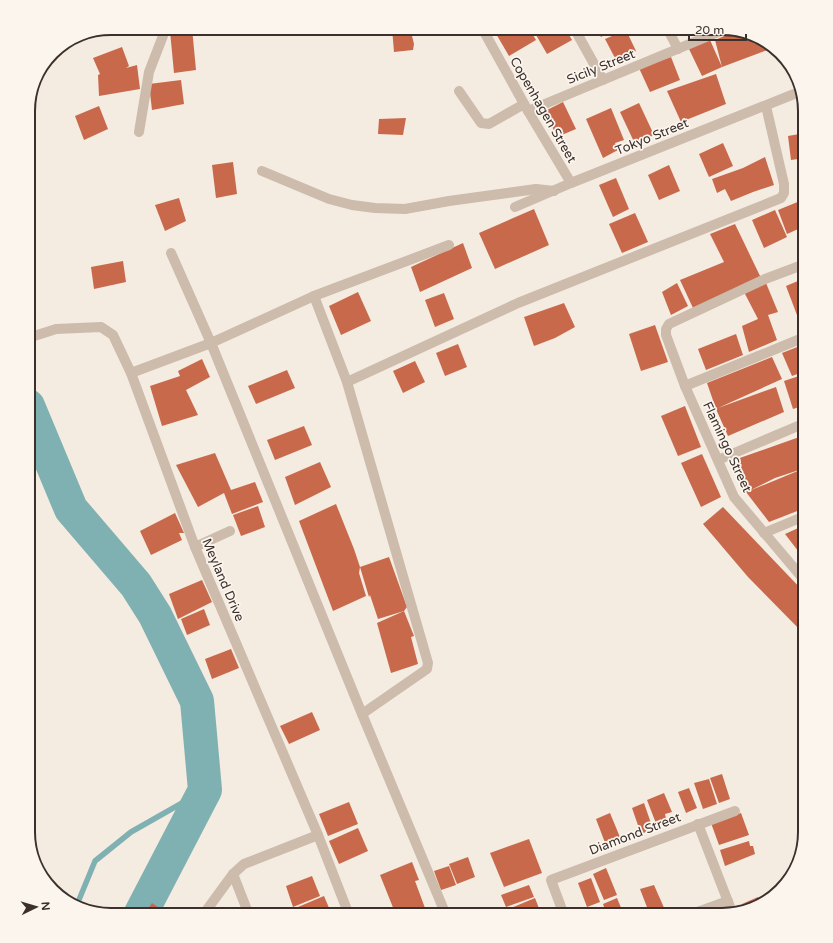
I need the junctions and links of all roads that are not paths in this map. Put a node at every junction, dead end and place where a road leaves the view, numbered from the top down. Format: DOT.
graph roads {
  1 [pos="163,35"];
  2 [pos="486,35"];
  3 [pos="578,35"];
  4 [pos="670,35"];
  5 [pos="711,35"];
  6 [pos="678,49"];
  7 [pos="603,80"];
  8 [pos="459,90"];
  9 [pos="796,93"];
  10 [pos="766,106"];
  11 [pos="526,107"];
  12 [pos="139,132"];
  13 [pos="262,171"];
  14 [pos="571,183"];
  15 [pos="554,190"];
  16 [pos="515,207"];
  17 [pos="449,245"];
  18 [pos="171,253"];
  19 [pos="798,267"];
  20 [pos="314,296"];
  21 [pos="35,336"];
  22 [pos="798,340"];
  23 [pos="211,343"];
  24 [pos="131,373"];
  25 [pos="347,382"];
  26 [pos="685,386"];
  27 [pos="798,426"];
  28 [pos="718,460"];
  29 [pos="798,519"];
  30 [pos="230,531"];
  31 [pos="764,533"];
  32 [pos="195,547"];
  33 [pos="798,573"];
  34 [pos="362,714"];
  35 [pos="734,811"];
  36 [pos="698,824"];
  37 [pos="318,836"];
  38 [pos="233,874"];
  39 [pos="728,900"];
  40 [pos="730,907"];
  41 [pos="208,908"];
  42 [pos="246,908"];
  43 [pos="346,908"];
  44 [pos="443,908"];
  45 [pos="561,908"];
  46 [pos="707,908"];
  1 -- 12 [label="street"];
  2 -- 11 [label="street, Copenhagen Street"];
  3 -- 7 [label="street"];
  4 -- 6 [label="street"];
  5 -- 6 [label="street, Sicily Street"];
  6 -- 7 [label="street, Sicily Street"];
  7 -- 11 [label="street, Sicily Street"];
  8 -- 11 [label="street, Sicily Street"];
  9 -- 10 [label="street, Tokyo Street"];
  10 -- 14 [label="street, Tokyo Street"];
  10 -- 25 [label="street"];
  11 -- 14 [label="street, Copenhagen Street"];
  13 -- 15 [label="street"];
  14 -- 15 [label="street, Tokyo Street"];
  15 -- 16 [label="street, Tokyo Street"];
  17 -- 20 [label="street"];
  18 -- 23 [label="street"];
  19 -- 26 [label="street, Flamingo Street"];
  20 -- 23 [label="street"];
  20 -- 25 [label="street"];
  21 -- 24 [label="street, Meyland Drive"];
  22 -- 26 [label="street"];
  23 -- 24 [label="street"];
  23 -- 34 [label="street"];
  24 -- 32 [label="street, Meyland Drive"];
  25 -- 34 [label="street"];
  26 -- 28 [label="street, Flamingo Street"];
  27 -- 28 [label="street"];
  28 -- 31 [label="street, Flamingo Street"];
  29 -- 31 [label="street"];
  30 -- 32 [label="street"];
  31 -- 33 [label="street, Flamingo Street"];
  32 -- 37 [label="street, Meyland Drive"];
  34 -- 44 [label="street"];
  35 -- 36 [label="street"];
  36 -- 39 [label="street, Diamond Street"];
  36 -- 45 [label="street, Diamond Street"];
  37 -- 38 [label="street"];
  37 -- 43 [label="street, Meyland Drive"];
  38 -- 41 [label="street"];
  38 -- 42 [label="street"];
  39 -- 40 [label="street, Diamond Street"];
  39 -- 46 [label="street"];
}
